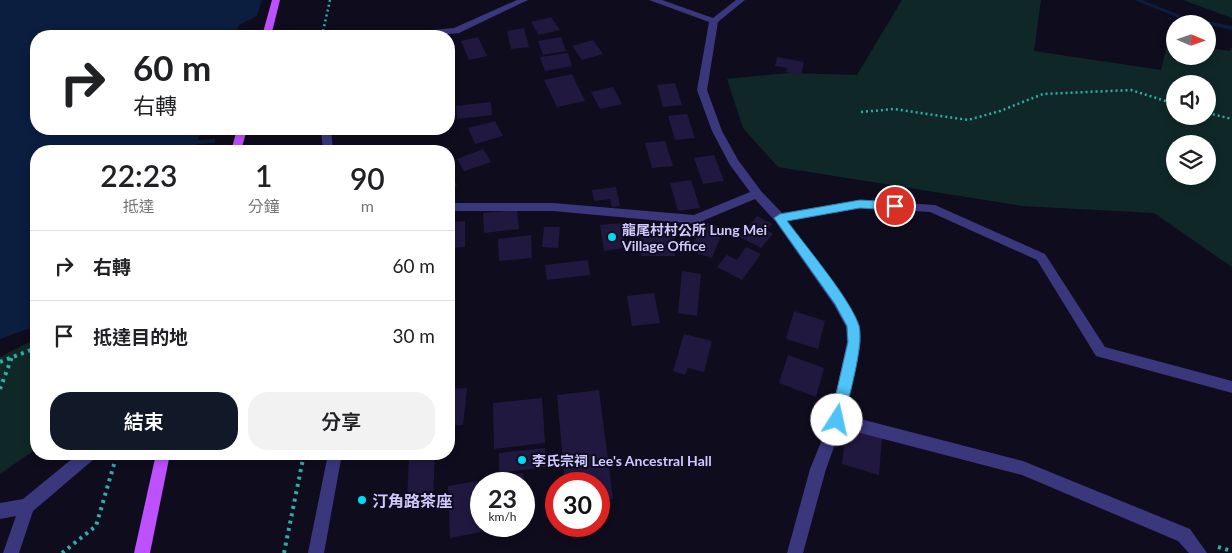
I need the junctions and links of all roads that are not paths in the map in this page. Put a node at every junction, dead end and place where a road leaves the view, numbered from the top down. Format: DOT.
graph roads {
  1 [pos="276,0"];
  2 [pos="524,0"];
  3 [pos="653,0"];
  4 [pos="741,0"];
  5 [pos="714,21"];
  6 [pos="268,30"];
  7 [pos="455,31"];
  8 [pos="757,194"];
  9 [pos="455,207"];
  10 [pos="780,218"];
  11 [pos="1232,387"];
  12 [pos="837,420"];
  13 [pos="82,460"];
  14 [pos="162,460"];
  15 [pos="334,460"];
  16 [pos="27,506"];
  17 [pos="0,511"];
  18 [pos="11,553"];
  19 [pos="142,553"];
  20 [pos="316,553"];
  21 [pos="795,553"];
  22 [pos="1199,553"];
  1 -- 6 [label="main road"];
  2 -- 7 [label="street"];
  3 -- 5 [label="street"];
  4 -- 5 [label="street"];
  5 -- 8 [label="street"];
  8 -- 9 [label="street"];
  8 -- 10 [label="street"];
  10 -- 11 [label="street"];
  10 -- 12 [label="street"];
  12 -- 21 [label="street"];
  12 -- 22 [label="street"];
  13 -- 16 [label="street"];
  14 -- 19 [label="main road"];
  15 -- 20 [label="street"];
  16 -- 17 [label="street"];
  16 -- 18 [label="street"];
}
